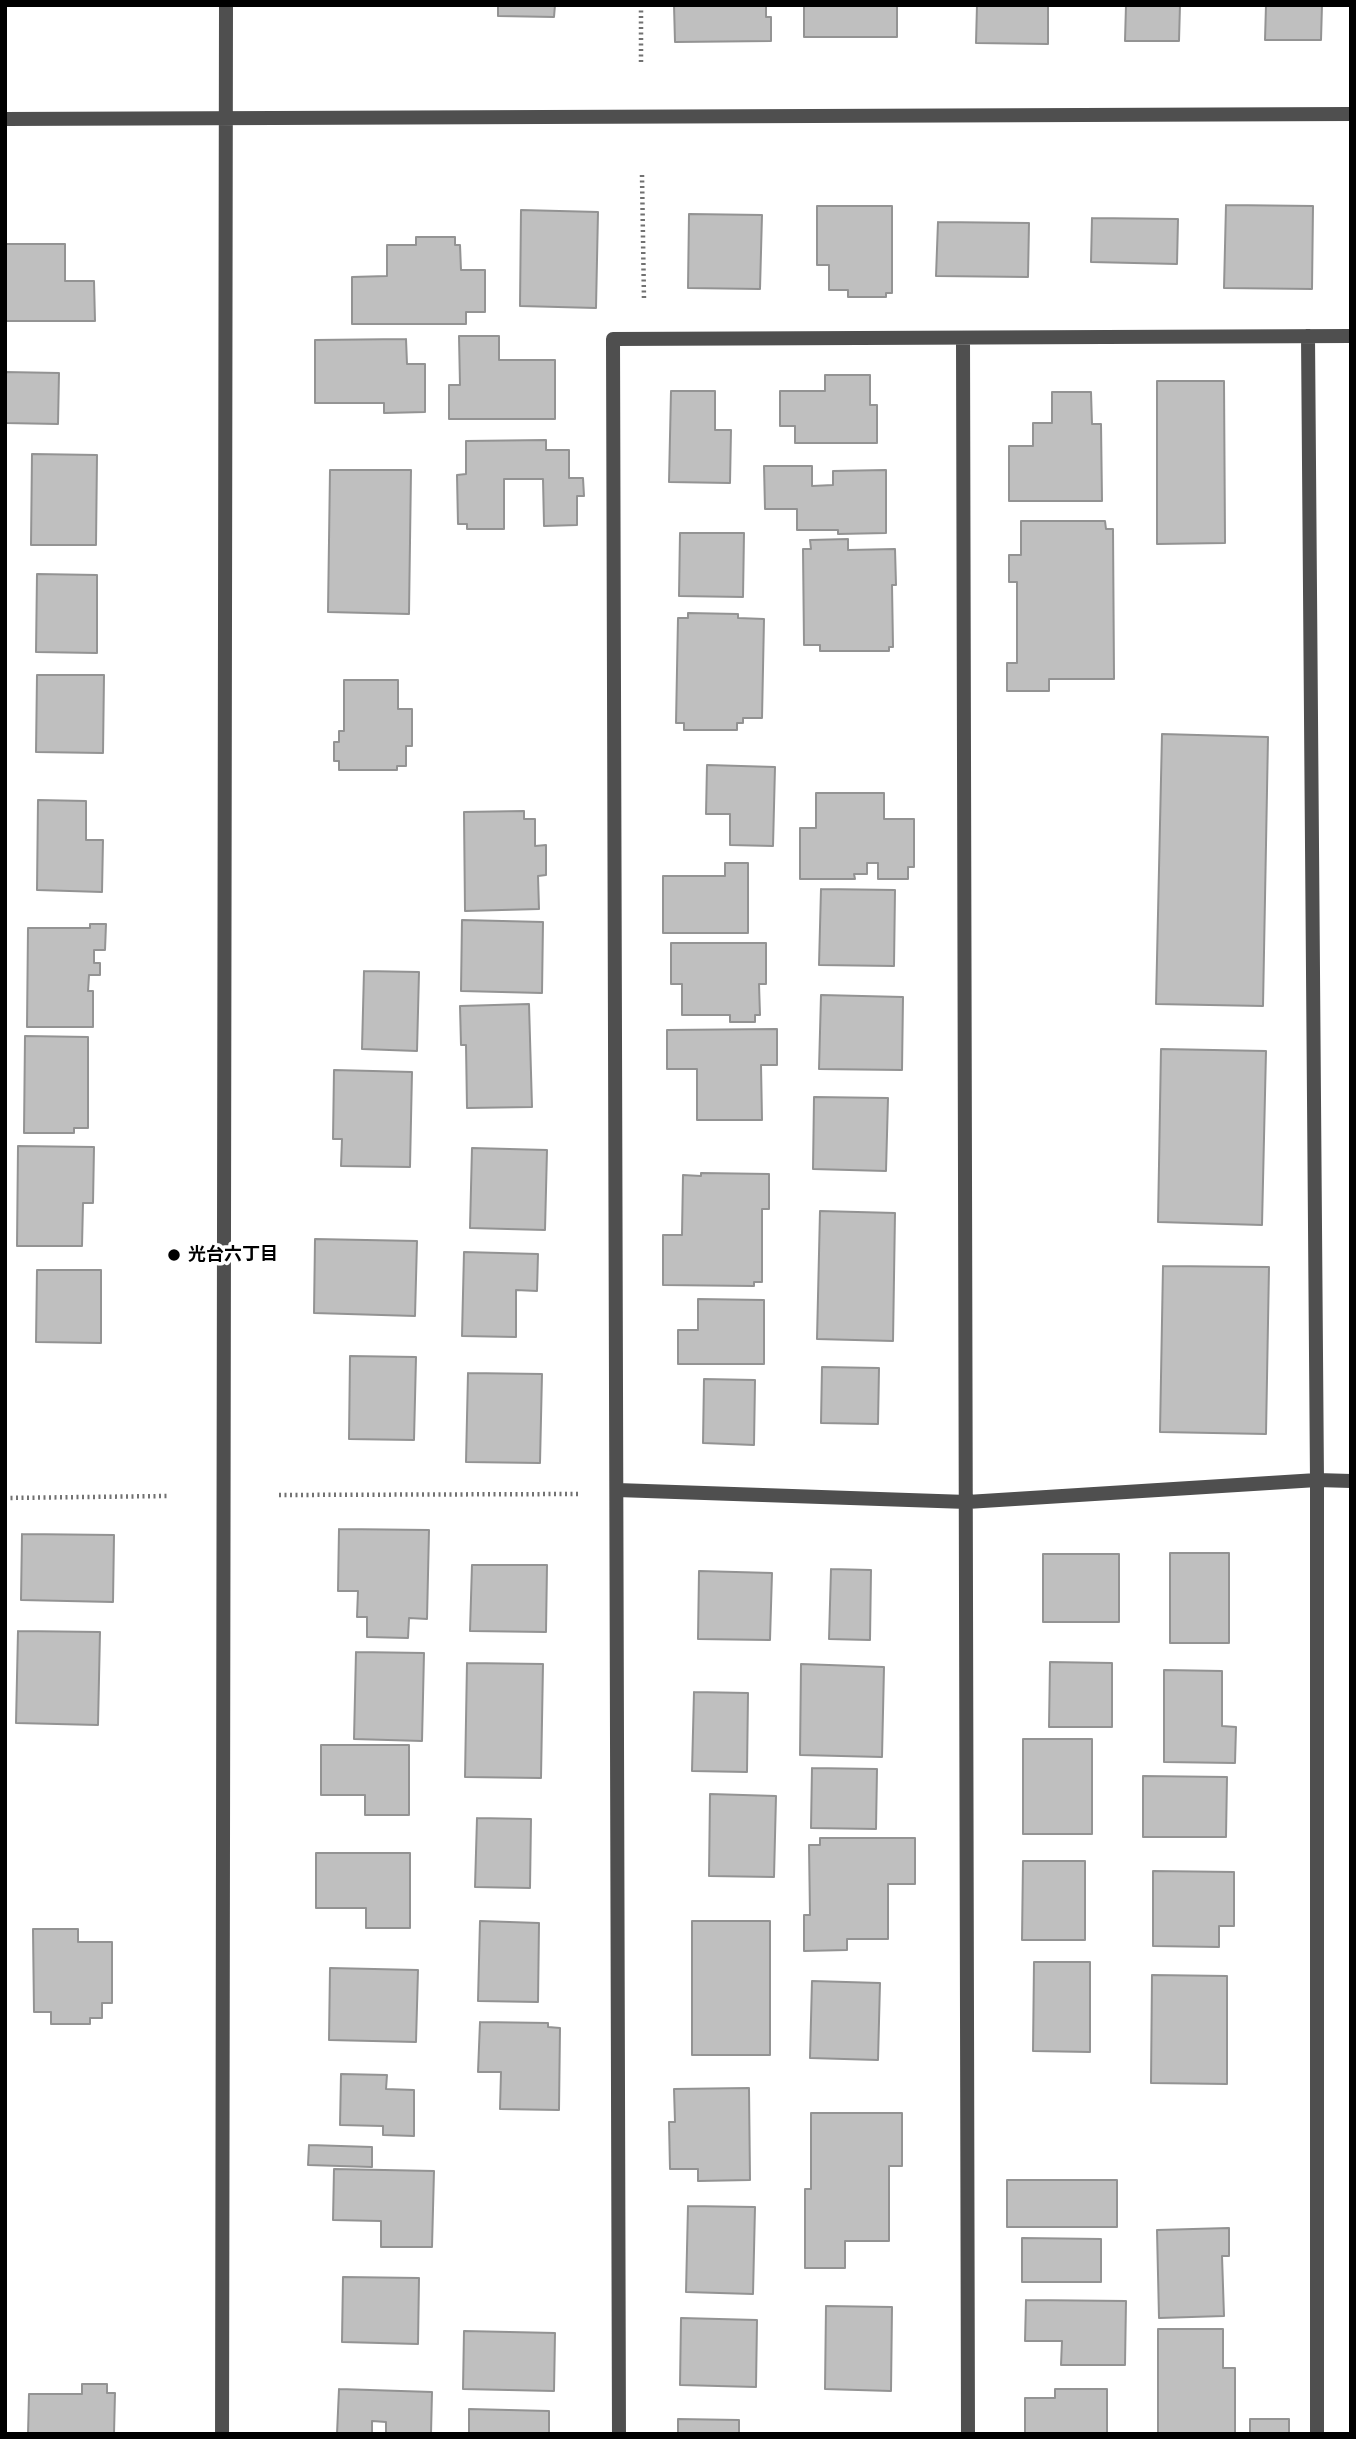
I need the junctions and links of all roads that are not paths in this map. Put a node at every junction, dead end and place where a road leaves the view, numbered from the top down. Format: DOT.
graph roads {
  1 [pos="226,5"];
  2 [pos="1351,114"];
  3 [pos="227,118"];
  4 [pos="5,119"];
  5 [pos="1308,336"];
  6 [pos="1351,336"];
  7 [pos="963,339"];
  8 [pos="1317,1480"];
  9 [pos="1351,1481"];
  10 [pos="617,1490"];
  11 [pos="967,1502"];
  12 [pos="222,2434"];
  13 [pos="619,2434"];
  14 [pos="968,2434"];
  15 [pos="1317,2434"];
  1 -- 3 [label="street"];
  2 -- 3 [label="street"];
  3 -- 4 [label="street"];
  3 -- 12 [label="street"];
  5 -- 6 [label="street"];
  5 -- 7 [label="street"];
  5 -- 8 [label="street"];
  7 -- 10 [label="street"];
  7 -- 11 [label="street"];
  8 -- 9 [label="street"];
  8 -- 11 [label="street"];
  8 -- 15 [label="street"];
  10 -- 11 [label="street"];
  10 -- 13 [label="street"];
  11 -- 14 [label="street"];
}
